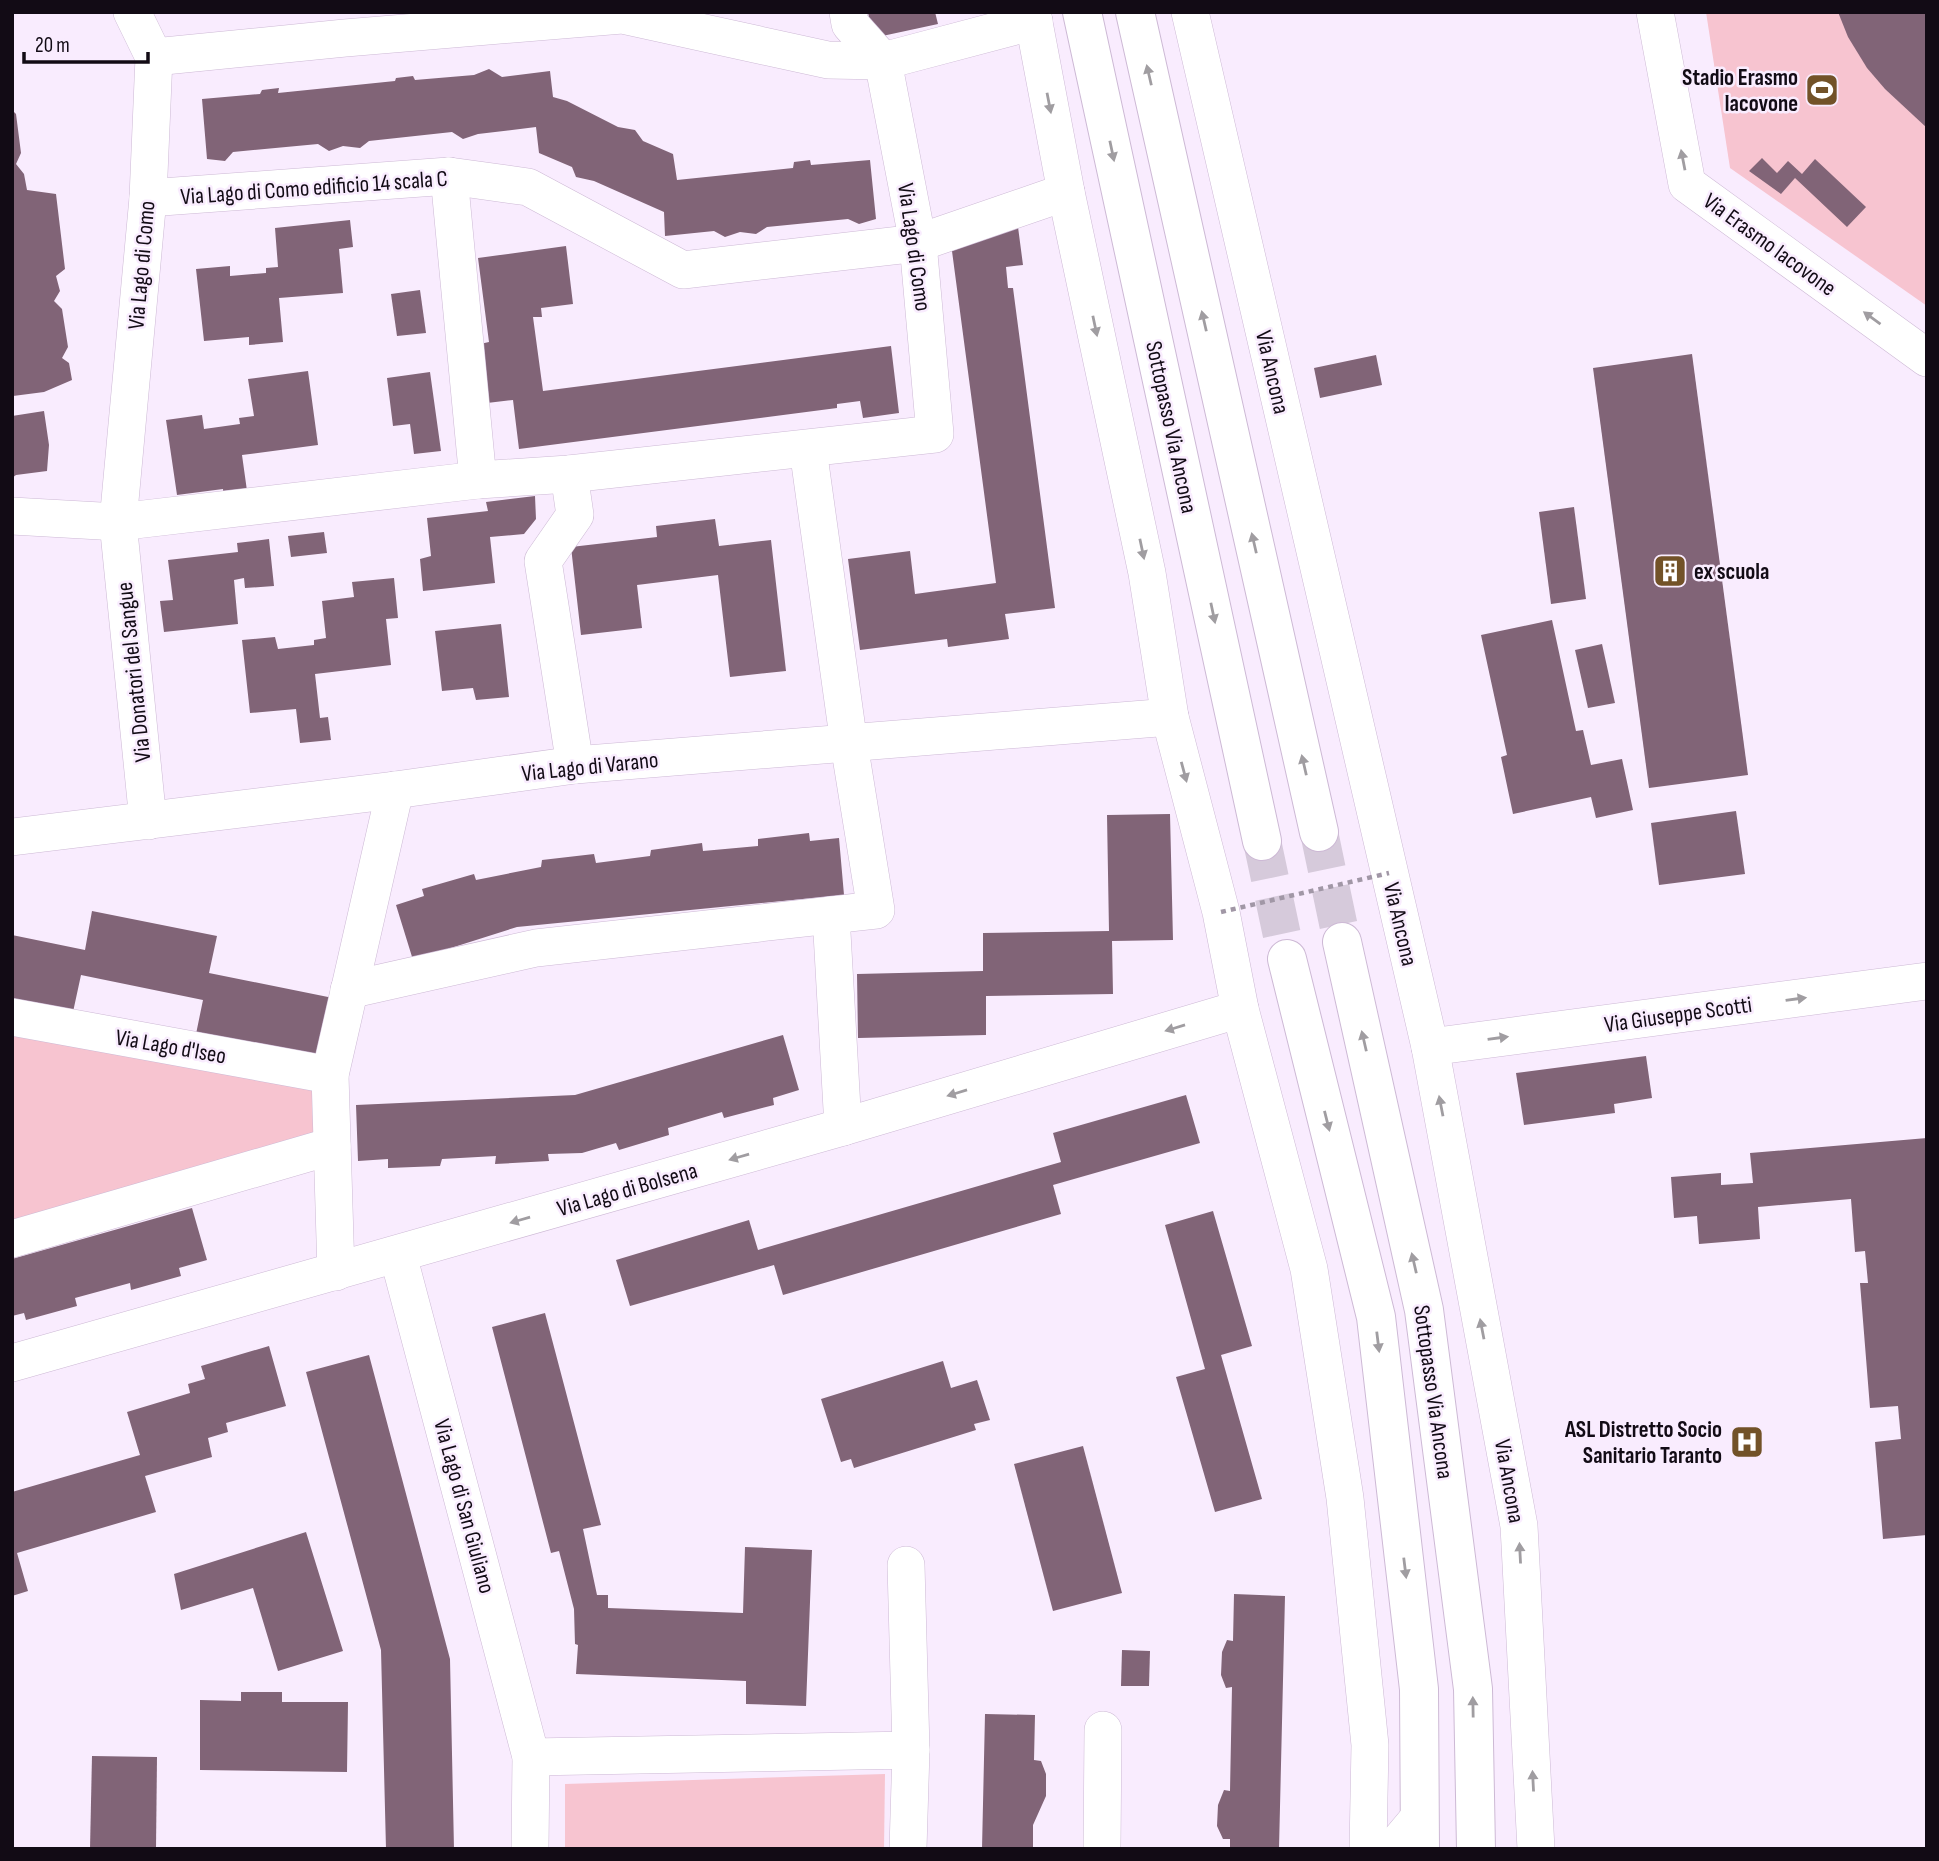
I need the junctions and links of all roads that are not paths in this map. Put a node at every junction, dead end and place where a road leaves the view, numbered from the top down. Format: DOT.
graph roads {
  1 [pos="132,12"];
  2 [pos="848,12"];
  3 [pos="1070,12"];
  4 [pos="1083,12"];
  5 [pos="1135,12"];
  6 [pos="1655,12"];
  7 [pos="1186,17"];
  8 [pos="348,25"];
  9 [pos="1034,26"];
  10 [pos="153,57"];
  11 [pos="883,61"];
  12 [pos="449,176"];
  13 [pos="1066,192"];
  14 [pos="148,198"];
  15 [pos="918,243"];
  16 [pos="1927,358"];
  17 [pos="808,449"];
  18 [pos="569,474"];
  19 [pos="478,480"];
  20 [pos="12,516"];
  21 [pos="118,522"];
  22 [pos="1170,717"];
  23 [pos="849,744"];
  24 [pos="575,765"];
  25 [pos="396,790"];
  26 [pos="148,821"];
  27 [pos="1319,832"];
  28 [pos="12,837"];
  29 [pos="1262,841"];
  30 [pos="831,915"];
  31 [pos="1342,942"];
  32 [pos="1287,959"];
  33 [pos="1927,981"];
  34 [pos="349,990"];
  35 [pos="1240,1009"];
  36 [pos="12,1017"];
  37 [pos="1430,1047"];
  38 [pos="330,1075"];
  39 [pos="843,1127"];
  40 [pos="332,1146"];
  41 [pos="12,1239"];
  42 [pos="398,1255"];
  43 [pos="336,1272"];
  44 [pos="12,1363"];
  45 [pos="906,1565"];
  46 [pos="1103,1730"];
  47 [pos="911,1750"];
  48 [pos="531,1757"];
  49 [pos="1420,1833"];
  50 [pos="530,1849"];
  51 [pos="908,1849"];
  52 [pos="1102,1849"];
  53 [pos="1368,1849"];
  54 [pos="1393,1849"];
  55 [pos="1476,1849"];
  56 [pos="1536,1849"];
  1 -- 10 [label="street, Via Lago di Como"];
  2 -- 11 [label="street"];
  3 -- 9 [label="street"];
  4 -- 29 [label="street, Sottopasso Via Ancona, one-way"];
  27 -- 5 [label="street, one-way"];
  16 -- 6 [label="street, Via Erasmo Iacovone, one-way"];
  7 -- 37 [label="street, Via Ancona"];
  8 -- 10 [label="street"];
  8 -- 11 [label="street"];
  9 -- 11 [label="street"];
  9 -- 13 [label="street, one-way"];
  10 -- 14 [label="street, Via Lago di Como"];
  11 -- 15 [label="street, Via Lago di Como"];
  12 -- 14 [label="street, Via Lago di Como edificio 14 scala C"];
  12 -- 15 [label="street, Via Lago di Como edificio 14 scala C"];
  12 -- 19 [label="street"];
  13 -- 15 [label="street, Via Lago di Como edificio 14 scala C"];
  13 -- 22 [label="street, one-way"];
  14 -- 21 [label="street, Via Lago di Como"];
  15 -- 17 [label="street, Via Lago di Como"];
  17 -- 18 [label="street"];
  17 -- 23 [label="street"];
  18 -- 19 [label="street"];
  18 -- 24 [label="street"];
  19 -- 21 [label="street"];
  20 -- 21 [label="street"];
  21 -- 26 [label="street, Via Donatori del Sangue"];
  22 -- 23 [label="street, Via Lago di Varano"];
  22 -- 35 [label="street, one-way"];
  23 -- 24 [label="street, Via Lago di Varano"];
  23 -- 30 [label="street"];
  24 -- 25 [label="street, Via Lago di Varano"];
  25 -- 26 [label="street, Via Lago di Varano"];
  25 -- 34 [label="street"];
  26 -- 28 [label="street, Via Lago di Varano"];
  30 -- 34 [label="street"];
  30 -- 39 [label="street"];
  55 -- 31 [label="street, Sottopasso Via Ancona, one-way"];
  32 -- 49 [label="street, Sottopasso Via Ancona, one-way"];
  37 -- 33 [label="street, Via Giuseppe Scotti, one-way"];
  34 -- 38 [label="street"];
  35 -- 39 [label="street, Via Lago di Bolsena, one-way"];
  35 -- 53 [label="street"];
  36 -- 38 [label="street, Via Lago d'Iseo"];
  56 -- 37 [label="street, Via Ancona, one-way"];
  38 -- 40 [label="street"];
  39 -- 42 [label="street, Via Lago di Bolsena, one-way"];
  40 -- 41 [label="street"];
  40 -- 43 [label="street"];
  42 -- 43 [label="street, Via Lago di Bolsena"];
  42 -- 48 [label="street, Via Lago di San Giuliano"];
  43 -- 44 [label="street, Via Lago di Bolsena"];
  45 -- 47 [label="street"];
  46 -- 52 [label="street"];
  47 -- 48 [label="street"];
  47 -- 51 [label="street"];
  48 -- 50 [label="street, Via Lago di San Giuliano"];
  49 -- 54 [label="street"];
}
